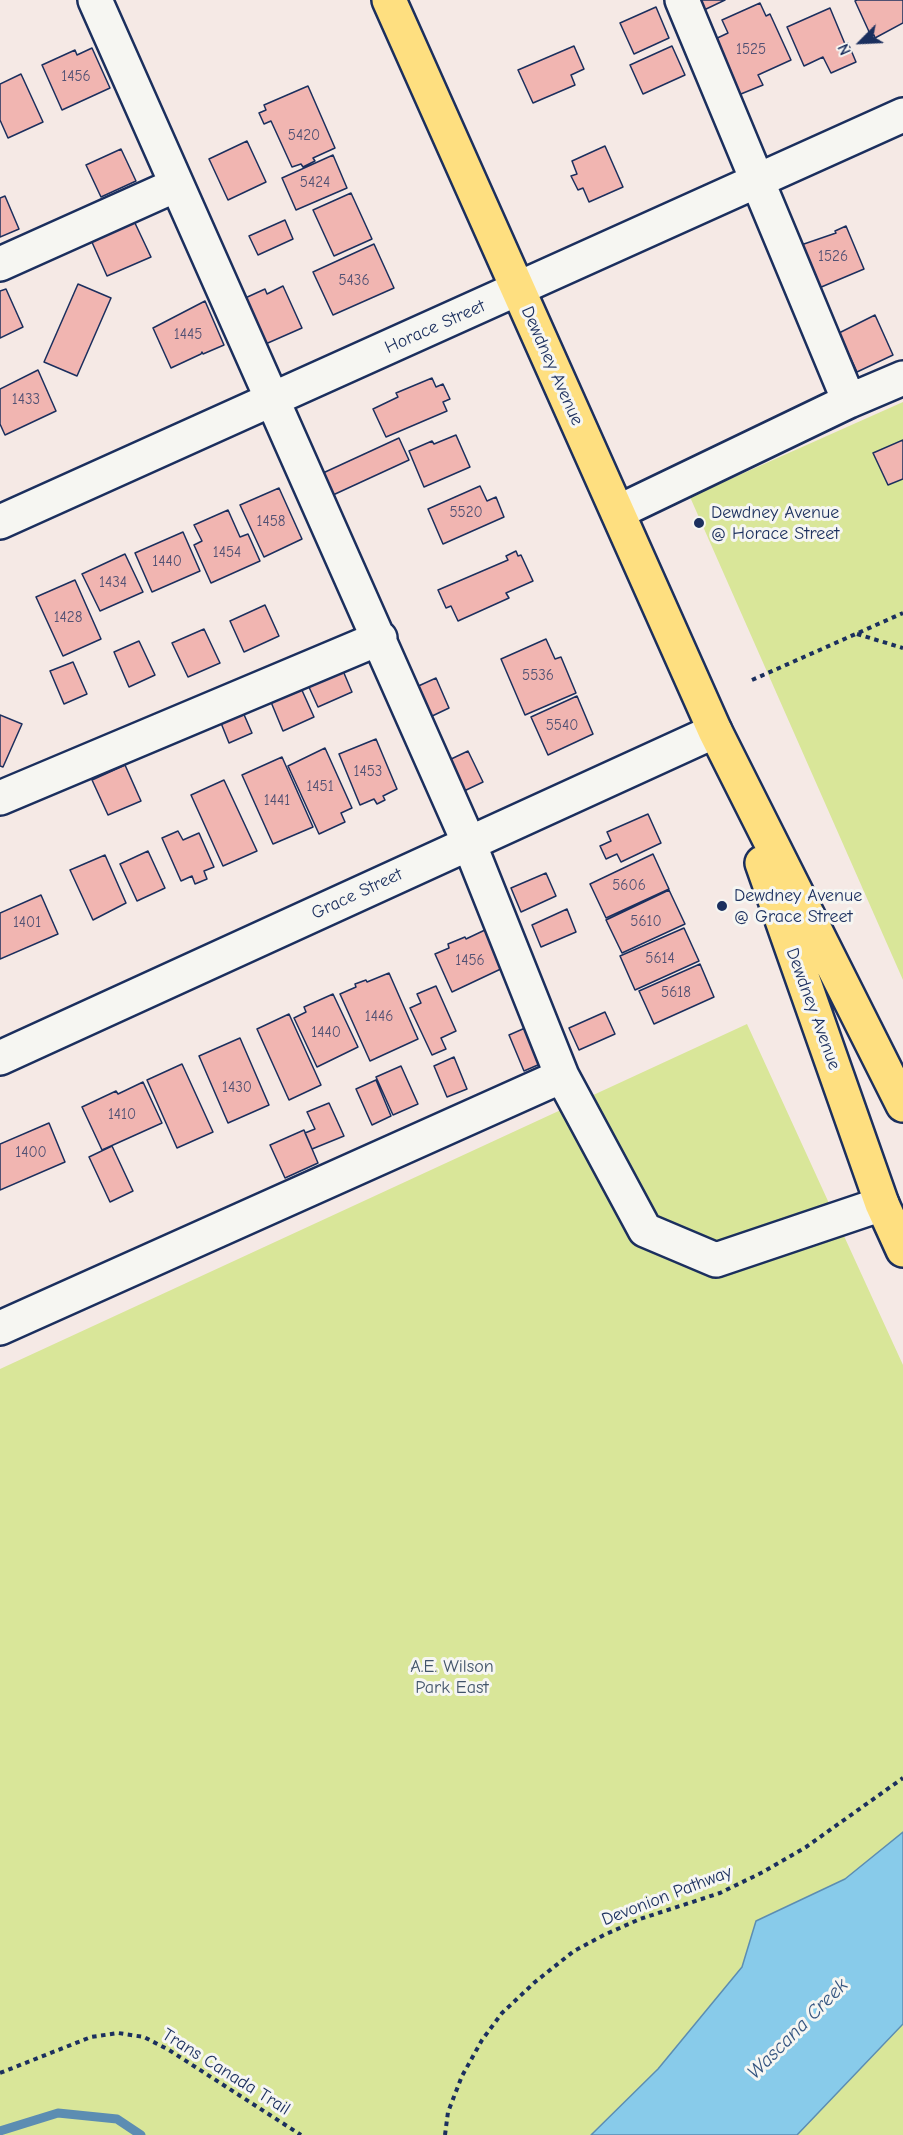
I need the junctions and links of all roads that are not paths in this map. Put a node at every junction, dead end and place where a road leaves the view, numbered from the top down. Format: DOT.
graph roads {
  1 [pos="94,0"];
  2 [pos="389,0"];
  3 [pos="682,0"];
  4 [pos="903,115"];
  5 [pos="759,182"];
  6 [pos="176,185"];
  7 [pos="0,264"];
  8 [pos="518,290"];
  9 [pos="903,378"];
  10 [pos="272,400"];
  11 [pos="849,401"];
  12 [pos="618,512"];
  13 [pos="0,522"];
  14 [pos="380,638"];
  15 [pos="715,731"];
  16 [pos="0,798"];
  17 [pos="469,843"];
  18 [pos="0,1058"];
  19 [pos="562,1076"];
  20 [pos="903,1105"];
  21 [pos="882,1204"];
  22 [pos="903,1251"];
  23 [pos="0,1328"];
  1 -- 6 [label="street"];
  2 -- 8 [label="main road, Dewdney Avenue"];
  3 -- 5 [label="street"];
  4 -- 5 [label="street, Horace Street"];
  5 -- 8 [label="street, Horace Street"];
  5 -- 11 [label="street"];
  6 -- 7 [label="street"];
  6 -- 10 [label="street"];
  8 -- 10 [label="street, Horace Street"];
  8 -- 12 [label="main road, Dewdney Avenue"];
  9 -- 11 [label="street"];
  10 -- 13 [label="street, Horace Street"];
  10 -- 14 [label="street"];
  11 -- 12 [label="street"];
  12 -- 15 [label="main road, Dewdney Avenue"];
  14 -- 16 [label="street"];
  14 -- 17 [label="street"];
  15 -- 17 [label="street, Grace Street"];
  15 -- 20 [label="main road, Dewdney Avenue"];
  15 -- 21 [label="main road, Dewdney Avenue"];
  17 -- 18 [label="street, Grace Street"];
  17 -- 19 [label="street"];
  19 -- 21 [label="street"];
  19 -- 23 [label="street"];
  21 -- 22 [label="main road, Dewdney Avenue"];
}
